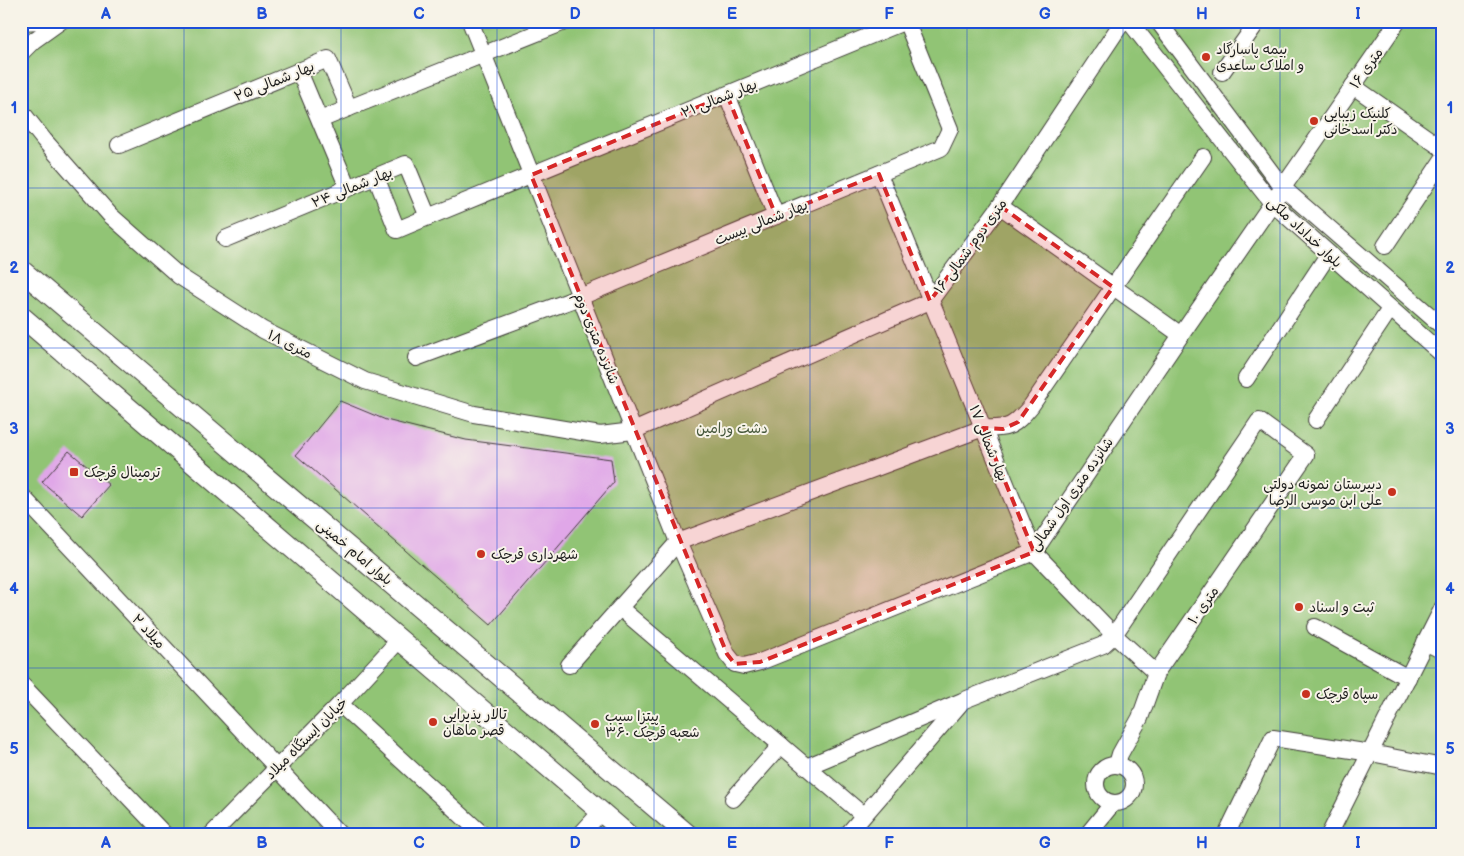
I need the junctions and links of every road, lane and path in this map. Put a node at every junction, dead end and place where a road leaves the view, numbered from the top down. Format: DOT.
graph roads {
  1 [pos="40,21"];
  2 [pos="61,21"];
  3 [pos="470,21"];
  4 [pos="567,21"];
  5 [pos="906,21"];
  6 [pos="1123,21"];
  7 [pos="1129,21"];
  8 [pos="1158,21"];
  9 [pos="1258,21"];
  10 [pos="1398,21"];
  11 [pos="21,22"];
  12 [pos="21,53"];
  13 [pos="484,56"];
  14 [pos="299,71"];
  15 [pos="1222,72"];
  16 [pos="1354,86"];
  17 [pos="727,95"];
  18 [pos="349,108"];
  19 [pos="21,111"];
  20 [pos="320,120"];
  21 [pos="119,145"];
  22 [pos="1443,149"];
  23 [pos="1203,157"];
  24 [pos="1443,160"];
  25 [pos="878,174"];
  26 [pos="531,175"];
  27 [pos="376,177"];
  28 [pos="348,188"];
  29 [pos="1283,188"];
  30 [pos="1272,204"];
  31 [pos="1000,206"];
  32 [pos="776,216"];
  33 [pos="428,217"];
  34 [pos="225,239"];
  35 [pos="1385,246"];
  36 [pos="1328,255"];
  37 [pos="21,270"];
  38 [pos="1113,287"];
  39 [pos="580,297"];
  40 [pos="930,301"];
  41 [pos="1390,309"];
  42 [pos="21,316"];
  43 [pos="1443,327"];
  44 [pos="1180,335"];
  45 [pos="1443,355"];
  46 [pos="416,358"];
  47 [pos="1246,379"];
  48 [pos="1316,420"];
  49 [pos="983,428"];
  50 [pos="634,431"];
  51 [pos="21,495"];
  52 [pos="678,542"];
  53 [pos="1034,552"];
  54 [pos="1443,607"];
  55 [pos="620,608"];
  56 [pos="1315,627"];
  57 [pos="1114,635"];
  58 [pos="400,640"];
  59 [pos="1425,642"];
  60 [pos="1443,651"];
  61 [pos="727,654"];
  62 [pos="570,665"];
  63 [pos="1156,673"];
  64 [pos="1408,678"];
  65 [pos="21,684"];
  66 [pos="962,701"];
  67 [pos="340,704"];
  68 [pos="781,745"];
  69 [pos="1371,752"];
  70 [pos="1117,764"];
  71 [pos="277,767"];
  72 [pos="806,767"];
  73 [pos="1443,768"];
  74 [pos="733,799"];
  75 [pos="1113,803"];
  76 [pos="602,812"];
  77 [pos="863,815"];
  78 [pos="166,835"];
  79 [pos="211,835"];
  80 [pos="340,835"];
  81 [pos="483,835"];
  82 [pos="580,835"];
  83 [pos="628,835"];
  84 [pos="688,835"];
  85 [pos="847,835"];
  86 [pos="1087,835"];
  87 [pos="1226,835"];
  88 [pos="1329,835"];
  1 -- 11 [label="street"];
  2 -- 12 [label="street"];
  3 -- 13 [label="street, شانزده متری دوم"];
  4 -- 13 [label="street"];
  5 -- 17 [label="street, بهار شمالی ۲۱"];
  5 -- 25 [label="street, بهار شمالی بیست"];
  6 -- 31 [label="street, ۱۶ متری دوم شمالی"];
  7 -- 30 [label="street, بلوار خداداد ملکی"];
  8 -- 29 [label="street, بلوار خداداد ملکی"];
  9 -- 15 [label="street"];
  10 -- 16 [label="street, ۱۶ متری"];
  13 -- 18 [label="street"];
  13 -- 26 [label="street, شانزده متری دوم"];
  14 -- 18 [label="street, بهار شمالی ۲۵"];
  14 -- 20 [label="street"];
  14 -- 21 [label="street, بهار شمالی ۲۵"];
  16 -- 22 [label="street"];
  16 -- 29 [label="street, ۱۶ متری"];
  17 -- 26 [label="street, بهار شمالی ۲۱"];
  17 -- 32 [label="street"];
  18 -- 20 [label="street"];
  19 -- 50 [label="street, ۱۸ متری"];
  20 -- 28 [label="street"];
  23 -- 38 [label="street"];
  24 -- 35 [label="street"];
  25 -- 32 [label="street, بهار شمالی بیست"];
  25 -- 40 [label="street, بهار شمالی ۱۷"];
  26 -- 33 [label="street"];
  26 -- 39 [label="street, شانزده متری دوم"];
  27 -- 28 [label="street, بهار شمالی ۲۴"];
  27 -- 33 [label="street, بهار شمالی ۲۴"];
  27 -- 33 [label="street"];
  28 -- 34 [label="street, بهار شمالی ۲۴"];
  29 -- 30 [label="street, شانزده متری اول شمالی"];
  29 -- 43 [label="street, بلوار خداداد ملکی"];
  30 -- 36 [label="street, بلوار خداداد ملکی"];
  30 -- 44 [label="street, شانزده متری اول شمالی"];
  31 -- 38 [label="street"];
  31 -- 40 [label="street, ۱۶ متری دوم شمالی"];
  32 -- 39 [label="street, بهار شمالی بیست"];
  36 -- 41 [label="street, بلوار خداداد ملکی"];
  36 -- 47 [label="street"];
  37 -- 84 [label="main road, بلوار امام خمینی"];
  38 -- 44 [label="street"];
  38 -- 49 [label="street"];
  39 -- 46 [label="street, بهار شمالی بیست"];
  39 -- 50 [label="street, شانزده متری دوم"];
  40 -- 49 [label="street, بهار شمالی ۱۷"];
  40 -- 50 [label="street, ۱۶ متری دوم شمالی"];
  41 -- 45 [label="street, بلوار خداداد ملکی"];
  41 -- 48 [label="street"];
  42 -- 58 [label="main road"];
  44 -- 53 [label="street, شانزده متری اول شمالی"];
  49 -- 52 [label="street"];
  49 -- 53 [label="street, بهار شمالی ۱۷"];
  50 -- 52 [label="street, شانزده متری دوم"];
  51 -- 71 [label="street, میلاد ۲"];
  52 -- 55 [label="street"];
  52 -- 61 [label="street, شانزده متری دوم"];
  53 -- 57 [label="street, بهار شمالی ۱۷"];
  53 -- 61 [label="street, شانزده متری اول شمالی"];
  54 -- 59 [label="street"];
  55 -- 62 [label="street"];
  55 -- 68 [label="street"];
  56 -- 64 [label="street"];
  57 -- 63 [label="street, بهار شمالی ۱۷"];
  57 -- 63 [label="street, ۱۰ متری"];
  57 -- 66 [label="street"];
  58 -- 67 [label="street, خیابان ایستگاه میلاد"];
  58 -- 76 [label="main road"];
  59 -- 60 [label="street"];
  59 -- 64 [label="street"];
  63 -- 70 [label="street, ۱۰ متری"];
  64 -- 69 [label="street"];
  65 -- 78 [label="street"];
  66 -- 72 [label="street"];
  66 -- 77 [label="street"];
  67 -- 71 [label="street, خیابان ایستگاه میلاد"];
  67 -- 81 [label="street"];
  68 -- 72 [label="street"];
  68 -- 74 [label="street"];
  69 -- 73 [label="street"];
  69 -- 87 [label="street"];
  69 -- 88 [label="street"];
  70 -- 75 [label="street"];
  70 -- 75 [label="street"];
  71 -- 79 [label="street, خیابان ایستگاه میلاد"];
  71 -- 80 [label="street, میلاد ۲"];
  72 -- 77 [label="street"];
  75 -- 86 [label="street"];
  76 -- 82 [label="street"];
  76 -- 83 [label="main road"];
  77 -- 85 [label="street"];
}
